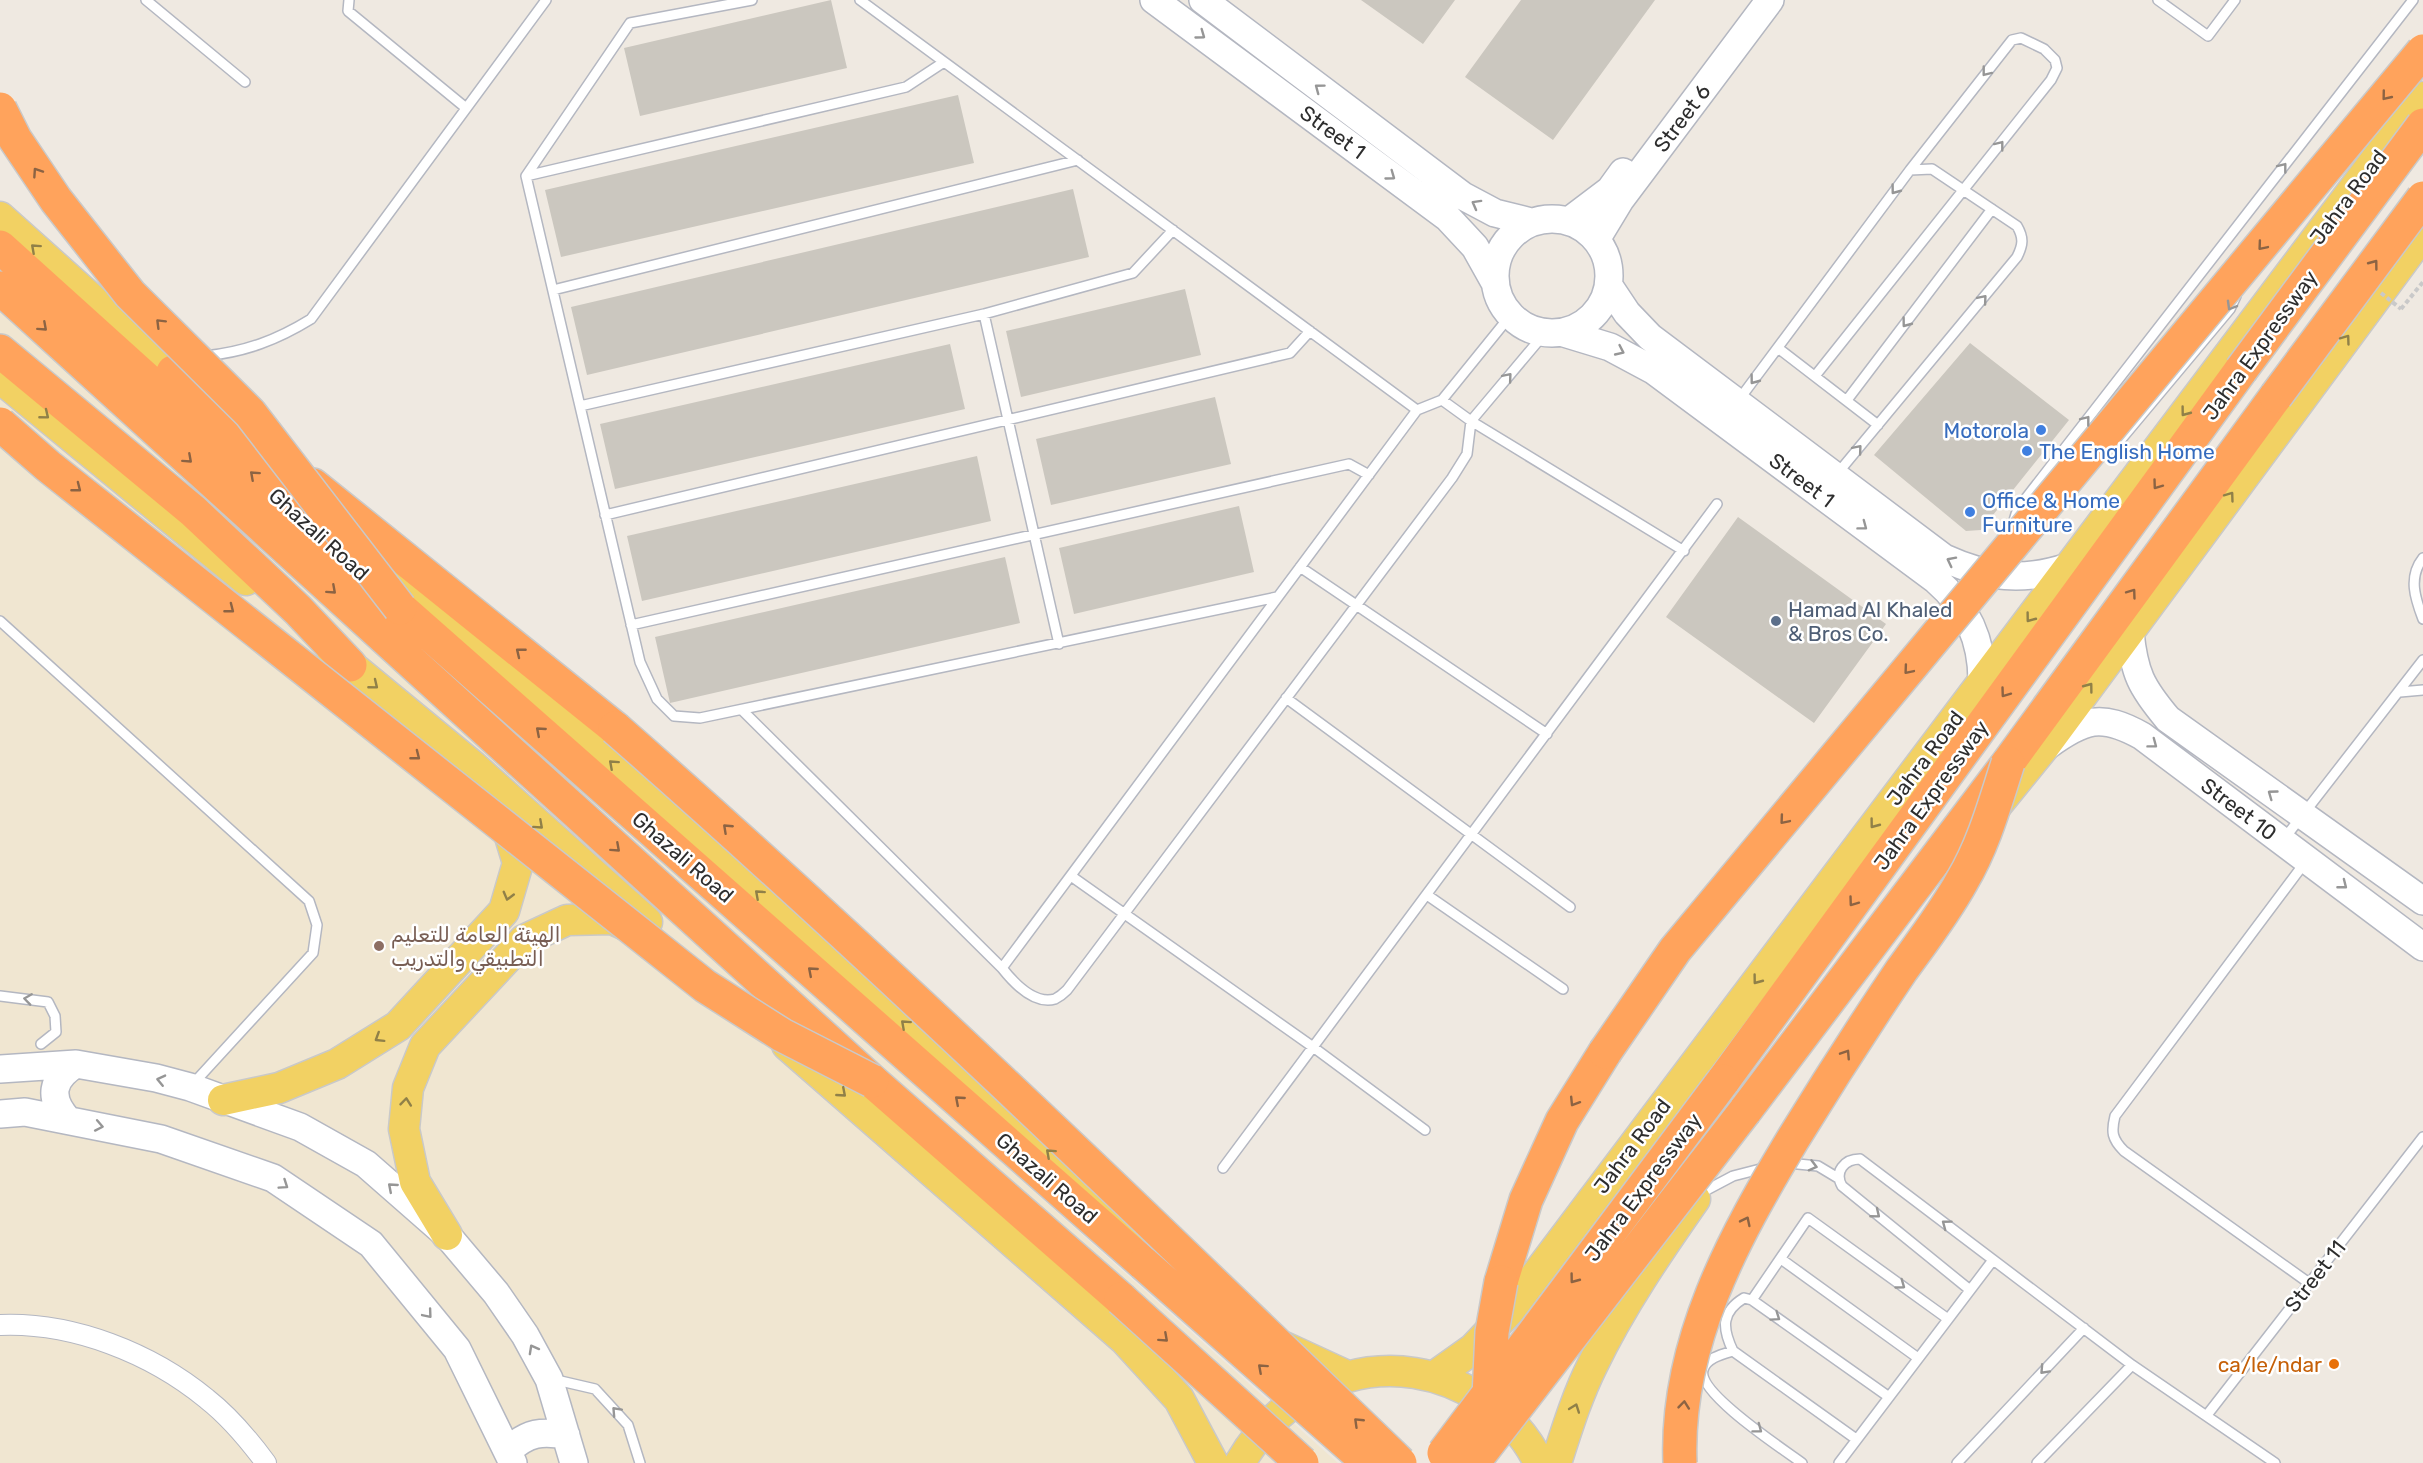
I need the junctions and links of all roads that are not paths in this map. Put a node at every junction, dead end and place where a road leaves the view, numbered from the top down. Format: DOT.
graph roads {
  1 [pos="146,0"];
  2 [pos="349,0"];
  3 [pos="546,0"];
  4 [pos="752,0"];
  5 [pos="860,0"];
  6 [pos="1154,0"];
  7 [pos="1203,0"];
  8 [pos="1751,0"];
  9 [pos="1770,0"];
  10 [pos="2158,0"];
  11 [pos="2235,0"];
  12 [pos="2413,0"];
  13 [pos="2423,51"];
  14 [pos="944,62"];
  15 [pos="245,82"];
  16 [pos="2423,97"];
  17 [pos="466,108"];
  18 [pos="0,109"];
  19 [pos="2423,125"];
  20 [pos="1078,160"];
  21 [pos="1910,170"];
  22 [pos="526,176"];
  23 [pos="1964,191"];
  24 [pos="2423,198"];
  25 [pos="1992,209"];
  26 [pos="0,217"];
  27 [pos="1569,221"];
  28 [pos="1531,222"];
  29 [pos="1173,230"];
  30 [pos="2423,234"];
  31 [pos="1597,238"];
  32 [pos="0,247"];
  33 [pos="2215,255"];
  34 [pos="2221,264"];
  35 [pos="2226,273"];
  36 [pos="1494,281"];
  37 [pos="1609,286"];
  38 [pos="0,288"];
  39 [pos="553,290"];
  40 [pos="984,314"];
  41 [pos="1510,316"];
  42 [pos="1310,331"];
  43 [pos="1555,333"];
  44 [pos="1778,348"];
  45 [pos="0,351"];
  46 [pos="166,358"];
  47 [pos="1815,376"];
  48 [pos="0,378"];
  49 [pos="1442,400"];
  50 [pos="1846,400"];
  51 [pos="580,406"];
  52 [pos="1417,410"];
  53 [pos="1730,412"];
  54 [pos="1009,421"];
  55 [pos="1471,421"];
  56 [pos="0,424"];
  57 [pos="1878,426"];
  58 [pos="2068,443"];
  59 [pos="1369,475"];
  60 [pos="1828,485"];
  61 [pos="1717,504"];
  62 [pos="606,515"];
  63 [pos="1035,534"];
  64 [pos="1684,551"];
  65 [pos="2423,558"];
  66 [pos="2022,564"];
  67 [pos="1300,567"];
  68 [pos="2068,567"];
  69 [pos="1277,597"];
  70 [pos="1357,605"];
  71 [pos="400,608"];
  72 [pos="2423,619"];
  73 [pos="0,621"];
  74 [pos="631,625"];
  75 [pos="2130,632"];
  76 [pos="1059,644"];
  77 [pos="2423,660"];
  78 [pos="350,665"];
  79 [pos="1982,681"];
  80 [pos="2423,690"];
  81 [pos="2400,692"];
  82 [pos="1286,698"];
  83 [pos="743,711"];
  84 [pos="1547,734"];
  85 [pos="2044,747"];
  86 [pos="2008,763"];
  87 [pos="473,766"];
  88 [pos="2303,816"];
  89 [pos="1472,835"];
  90 [pos="2283,841"];
  91 [pos="2308,858"];
  92 [pos="1071,876"];
  93 [pos="1427,895"];
  94 [pos="2423,901"];
  95 [pos="1570,907"];
  96 [pos="1124,914"];
  97 [pos="671,944"];
  98 [pos="2423,947"];
  99 [pos="1002,968"];
  100 [pos="1563,989"];
  101 [pos="0,996"];
  102 [pos="41,1044"];
  103 [pos="1313,1047"];
  104 [pos="76,1064"];
  105 [pos="0,1069"];
  106 [pos="872,1081"];
  107 [pos="190,1087"];
  108 [pos="223,1100"];
  109 [pos="0,1114"];
  110 [pos="68,1120"];
  111 [pos="1425,1130"];
  112 [pos="2423,1137"];
  113 [pos="1223,1168"];
  114 [pos="1838,1178"];
  115 [pos="1699,1194"];
  116 [pos="447,1235"];
  117 [pos="1780,1259"];
  118 [pos="1993,1260"];
  119 [pos="2309,1283"];
  120 [pos="1970,1290"];
  121 [pos="1752,1300"];
  122 [pos="1948,1319"];
  123 [pos="0,1325"];
  124 [pos="2084,1328"];
  125 [pos="1733,1351"];
  126 [pos="1918,1358"];
  127 [pos="2132,1365"];
  128 [pos="1347,1376"];
  129 [pos="1435,1376"];
  130 [pos="549,1379"];
  131 [pos="1889,1397"];
  132 [pos="2207,1415"];
  133 [pos="566,1435"];
  134 [pos="1856,1439"];
  135 [pos="511,1456"];
  136 [pos="266,1463"];
  137 [pos="574,1463"];
  138 [pos="640,1463"];
  139 [pos="1213,1463"];
  140 [pos="1240,1463"];
  141 [pos="1302,1463"];
  142 [pos="1369,1463"];
  143 [pos="1400,1463"];
  144 [pos="1435,1463"];
  145 [pos="1473,1463"];
  146 [pos="1492,1463"];
  147 [pos="1539,1463"];
  148 [pos="1556,1463"];
  149 [pos="1680,1463"];
  150 [pos="1802,1463"];
  151 [pos="1839,1463"];
  152 [pos="1957,1463"];
  153 [pos="2037,1463"];
  154 [pos="2275,1463"];
  1 -- 15 [label="lane"];
  2 -- 17 [label="lane"];
  3 -- 17 [label="lane"];
  4 -- 22 [label="lane"];
  5 -- 14 [label="lane"];
  6 -- 36 [label="street, Street 1, one-way"];
  28 -- 7 [label="street, Street 1, one-way"];
  8 -- 27 [label="street, Street 6"];
  9 -- 31 [label="street, Street 6"];
  10 -- 11 [label="lane"];
  33 -- 12 [label="lane, one-way"];
  13 -- 146 [label="highway, one-way, bridge"];
  14 -- 20 [label="lane"];
  14 -- 22 [label="lane"];
  16 -- 68 [label="main road, Jahra Road, one-way"];
  17 -- 46 [label="lane"];
  71 -- 18 [label="highway, one-way, bridge"];
  19 -- 144 [label="highway, Jahra Expressway, one-way, bridge"];
  20 -- 29 [label="lane"];
  20 -- 39 [label="lane"];
  21 -- 23 [label="lane"];
  23 -- 21 [label="lane, one-way"];
  21 -- 44 [label="lane, one-way"];
  22 -- 39 [label="lane"];
  23 -- 25 [label="lane"];
  23 -- 47 [label="lane"];
  86 -- 24 [label="highway, Jahra Expressway, one-way, bridge"];
  25 -- 50 [label="lane, one-way"];
  57 -- 25 [label="lane, one-way"];
  46 -- 26 [label="main road, Ghazali Road, one-way"];
  27 -- 28 [label="street"];
  27 -- 31 [label="street"];
  28 -- 36 [label="street"];
  29 -- 40 [label="lane"];
  29 -- 42 [label="lane"];
  75 -- 30 [label="main road, one-way"];
  31 -- 37 [label="street"];
  71 -- 32 [label="highway, Ghazali Road, one-way, bridge"];
  33 -- 34 [label="lane"];
  58 -- 33 [label="lane, one-way"];
  35 -- 58 [label="lane, one-way"];
  36 -- 41 [label="street"];
  37 -- 43 [label="street"];
  37 -- 53 [label="street, Street 1"];
  38 -- 106 [label="highway, Ghazali Road, one-way, bridge"];
  39 -- 51 [label="lane"];
  40 -- 51 [label="lane"];
  40 -- 54 [label="lane"];
  41 -- 43 [label="street"];
  41 -- 49 [label="lane"];
  42 -- 52 [label="lane"];
  42 -- 54 [label="lane"];
  43 -- 53 [label="street, Street 1, one-way"];
  55 -- 43 [label="lane, one-way"];
  44 -- 47 [label="lane"];
  44 -- 53 [label="lane, one-way"];
  45 -- 78 [label="highway"];
  128 -- 46 [label="main road, Ghazali Road, one-way"];
  143 -- 46 [label="highway, one-way, bridge"];
  47 -- 50 [label="lane"];
  48 -- 78 [label="main road, one-way"];
  49 -- 52 [label="lane"];
  49 -- 55 [label="lane"];
  50 -- 57 [label="lane"];
  51 -- 62 [label="lane"];
  52 -- 59 [label="lane"];
  53 -- 60 [label="street, Street 1"];
  54 -- 62 [label="lane"];
  54 -- 63 [label="lane"];
  55 -- 64 [label="lane"];
  55 -- 70 [label="lane"];
  56 -- 106 [label="highway, one-way, bridge"];
  60 -- 57 [label="lane, one-way"];
  58 -- 66 [label="lane"];
  59 -- 63 [label="lane"];
  59 -- 67 [label="lane"];
  66 -- 60 [label="street, Street 1, one-way"];
  60 -- 79 [label="street, Street 1, one-way"];
  61 -- 64 [label="lane"];
  62 -- 74 [label="lane"];
  63 -- 74 [label="lane"];
  63 -- 76 [label="lane"];
  64 -- 84 [label="lane"];
  65 -- 72 [label="lane"];
  66 -- 68 [label="street, Street 1"];
  67 -- 69 [label="lane"];
  67 -- 70 [label="lane"];
  68 -- 79 [label="main road, Jahra Road, one-way"];
  69 -- 76 [label="lane"];
  69 -- 92 [label="lane"];
  70 -- 82 [label="lane"];
  70 -- 84 [label="lane"];
  142 -- 71 [label="highway, Ghazali Road, one-way, bridge"];
  73 -- 107 [label="lane"];
  74 -- 83 [label="lane"];
  85 -- 75 [label="main road, one-way"];
  88 -- 75 [label="street, Street 10, one-way"];
  76 -- 83 [label="lane"];
  77 -- 81 [label="lane"];
  78 -- 87 [label="main road, one-way"];
  79 -- 129 [label="main road, Jahra Road, one-way"];
  80 -- 81 [label="lane"];
  81 -- 88 [label="lane"];
  82 -- 89 [label="lane"];
  82 -- 96 [label="lane"];
  83 -- 99 [label="lane"];
  84 -- 89 [label="lane"];
  85 -- 90 [label="street, Street 10, one-way"];
  85 -- 115 [label="main road"];
  86 -- 145 [label="highway, Jahra Expressway, bridge"];
  149 -- 86 [label="highway, one-way, bridge"];
  87 -- 97 [label="main road, one-way"];
  87 -- 108 [label="main road, one-way"];
  88 -- 90 [label="lane"];
  88 -- 94 [label="street, Street 10"];
  89 -- 93 [label="lane"];
  89 -- 95 [label="lane"];
  90 -- 91 [label="street, Street 10"];
  91 -- 98 [label="street, Street 10, one-way"];
  91 -- 119 [label="lane"];
  92 -- 96 [label="lane"];
  92 -- 99 [label="lane"];
  93 -- 100 [label="lane"];
  93 -- 103 [label="lane"];
  96 -- 99 [label="lane"];
  96 -- 103 [label="lane"];
  116 -- 97 [label="main road, one-way"];
  97 -- 139 [label="main road, one-way"];
  102 -- 101 [label="lane, one-way"];
  103 -- 111 [label="lane"];
  103 -- 113 [label="lane"];
  104 -- 105 [label="street"];
  107 -- 104 [label="street, one-way"];
  104 -- 110 [label="street"];
  106 -- 141 [label="highway, Ghazali Road, one-way, bridge"];
  107 -- 108 [label="street"];
  116 -- 108 [label="street, one-way"];
  109 -- 110 [label="street"];
  110 -- 135 [label="street, one-way"];
  112 -- 119 [label="lane, Street 11"];
  115 -- 114 [label="lane, one-way"];
  118 -- 114 [label="lane, one-way"];
  114 -- 120 [label="lane, one-way"];
  148 -- 115 [label="main road, one-way"];
  130 -- 116 [label="street, one-way"];
  117 -- 121 [label="lane"];
  117 -- 122 [label="lane, one-way"];
  117 -- 126 [label="lane"];
  118 -- 120 [label="lane"];
  118 -- 124 [label="lane"];
  119 -- 132 [label="lane, Street 11"];
  120 -- 122 [label="lane"];
  121 -- 125 [label="lane"];
  121 -- 131 [label="lane, one-way"];
  122 -- 126 [label="lane"];
  123 -- 136 [label="street"];
  124 -- 127 [label="lane"];
  124 -- 152 [label="lane, one-way"];
  125 -- 134 [label="lane"];
  125 -- 150 [label="lane, one-way"];
  126 -- 131 [label="lane"];
  127 -- 132 [label="lane"];
  127 -- 153 [label="lane"];
  128 -- 129 [label="main road"];
  128 -- 140 [label="main road"];
  129 -- 147 [label="main road"];
  130 -- 133 [label="street"];
  138 -- 130 [label="lane, one-way"];
  131 -- 134 [label="lane"];
  132 -- 154 [label="lane"];
  133 -- 135 [label="street"];
  133 -- 137 [label="street"];
  134 -- 151 [label="lane"];
}
